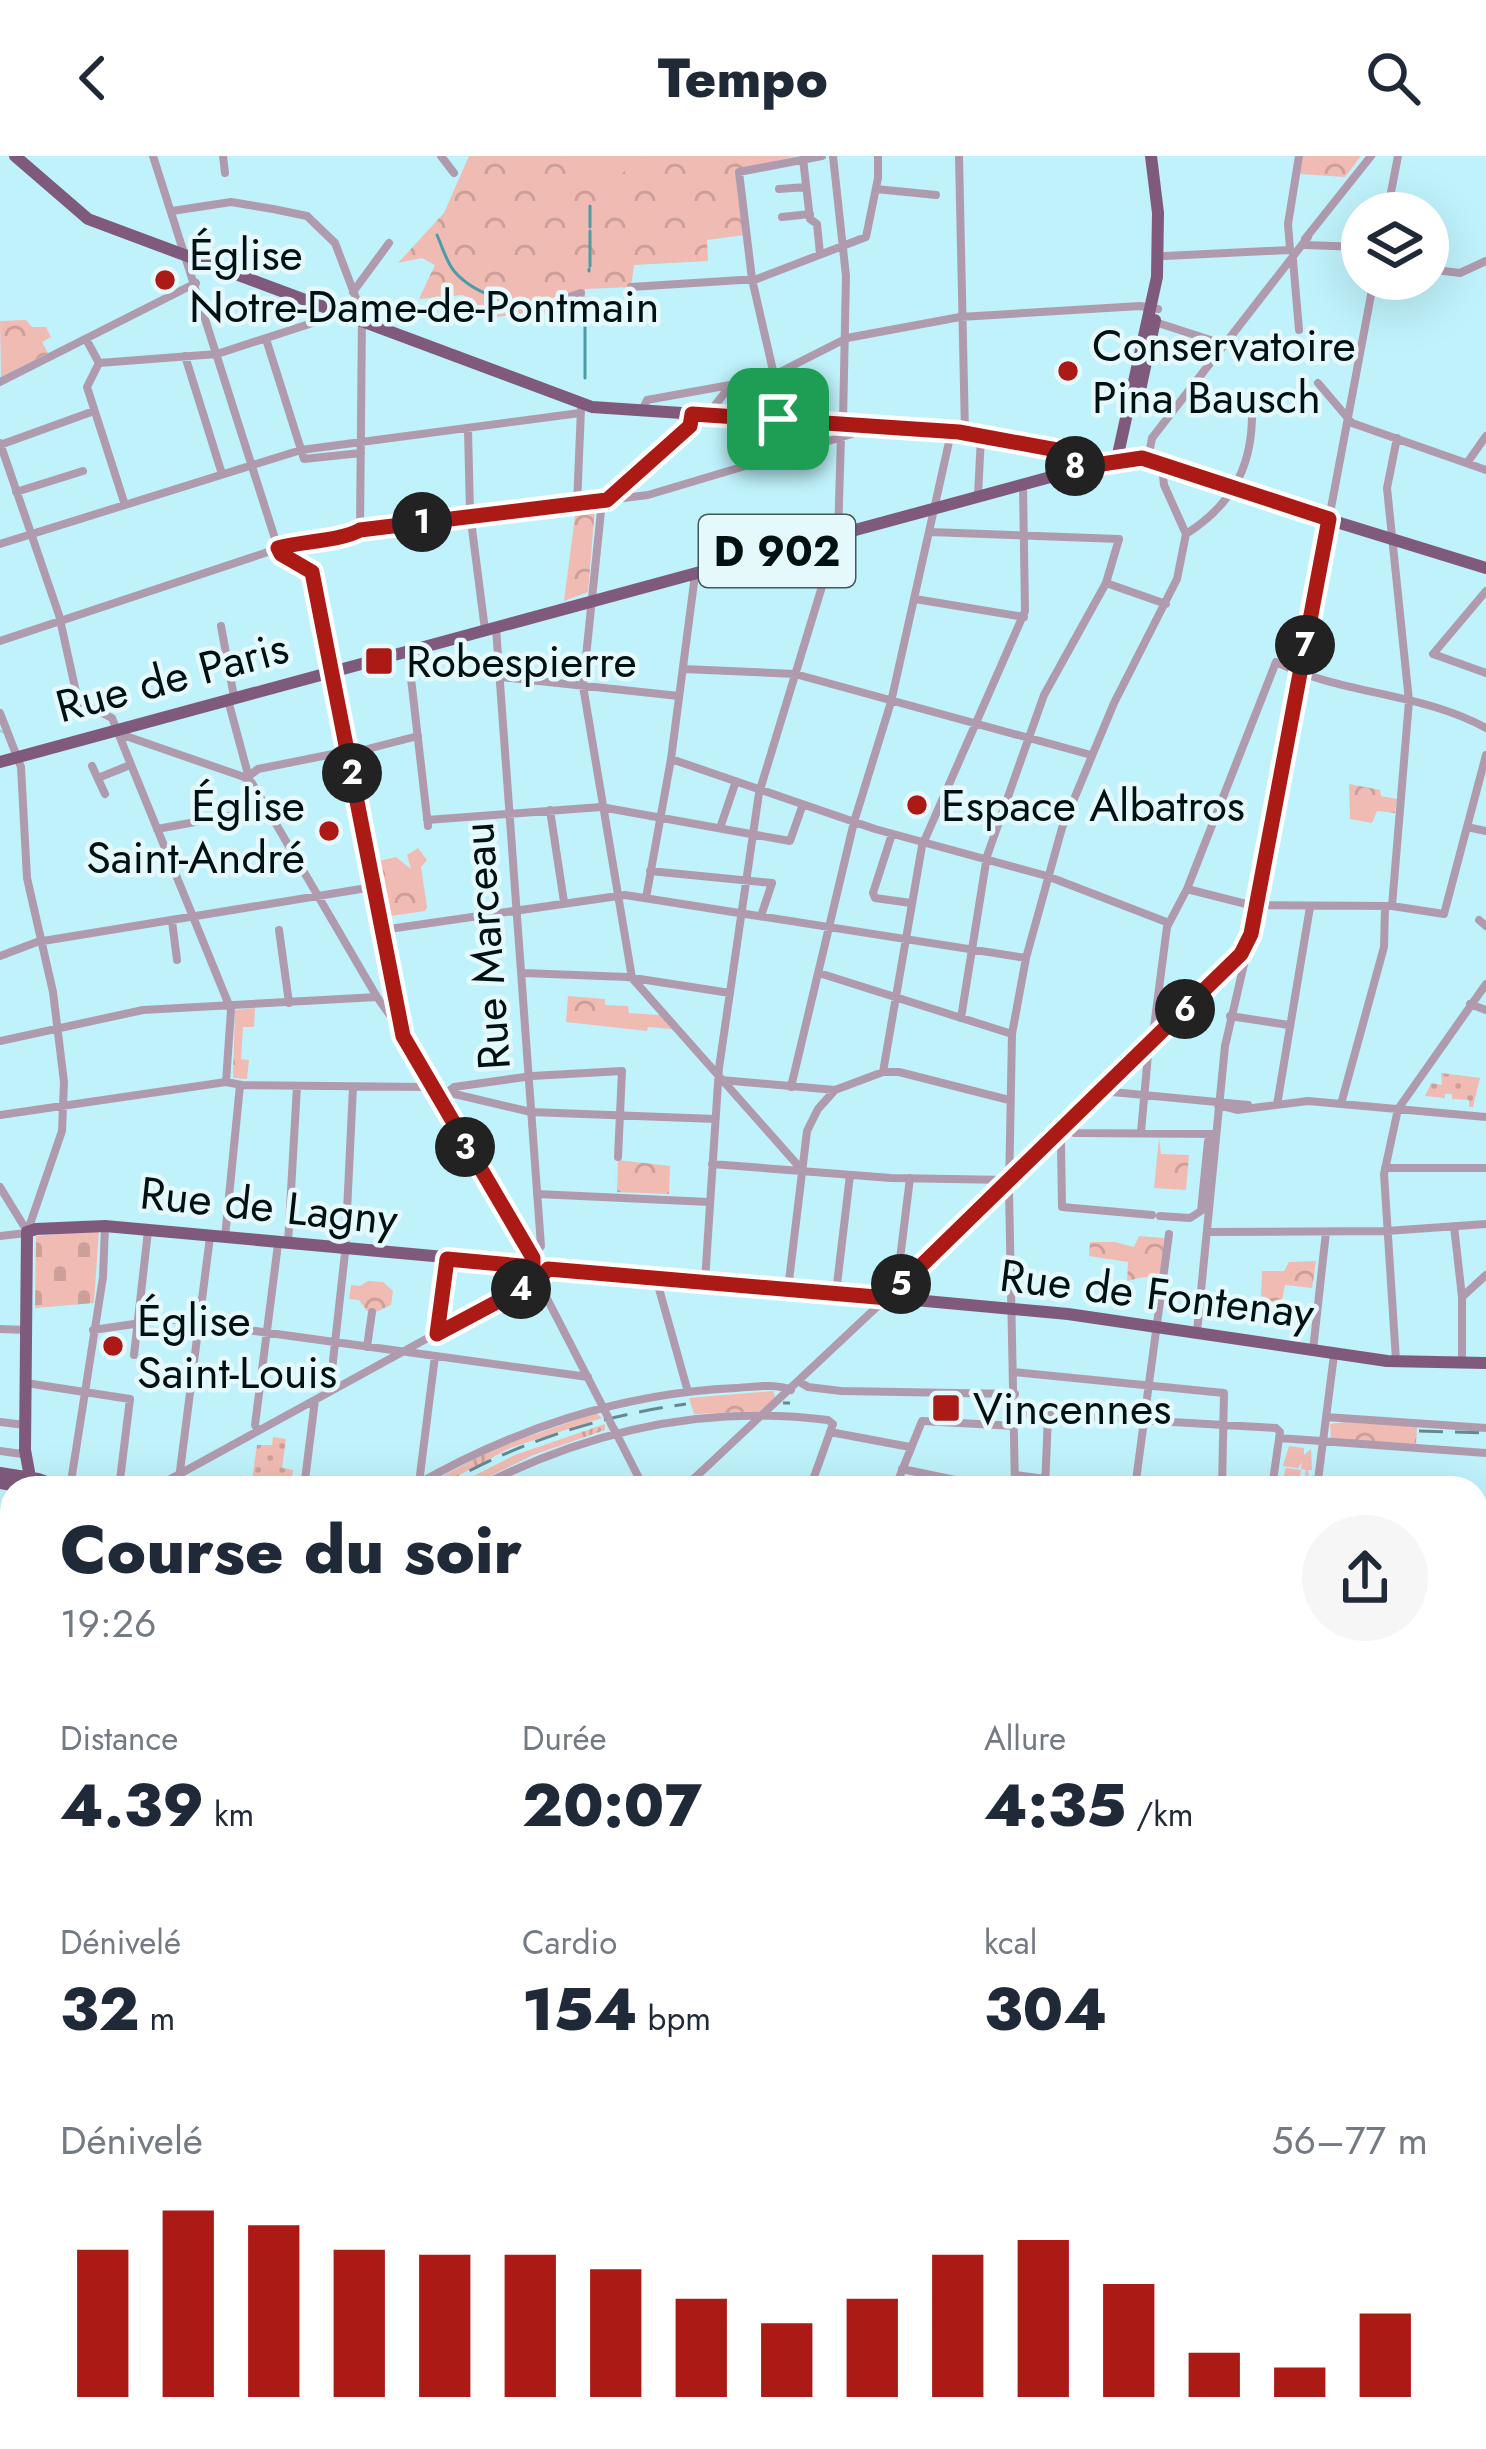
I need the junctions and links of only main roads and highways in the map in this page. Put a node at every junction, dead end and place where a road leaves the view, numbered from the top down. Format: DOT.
graph roads {
  1 [pos="15,156"];
  2 [pos="1154,156"];
  3 [pos="1155,312"];
  4 [pos="1117,459"];
  5 [pos="1075,468"];
  6 [pos="1486,568"];
  7 [pos="0,762"];
  8 [pos="538,1268"];
  9 [pos="1486,1364"];
  10 [pos="24,1476"];
  1 -- 5 [label="main road"];
  2 -- 3 [label="main road"];
  2 -- 3 [label="main road"];
  3 -- 4 [label="main road"];
  4 -- 5 [label="main road, Rue de Paris"];
  4 -- 6 [label="main road, Rue de Paris"];
  5 -- 7 [label="main road, Rue de Paris / D 902"];
  8 -- 9 [label="main road, Rue de Fontenay"];
  8 -- 10 [label="main road, Rue de Lagny"];
}
